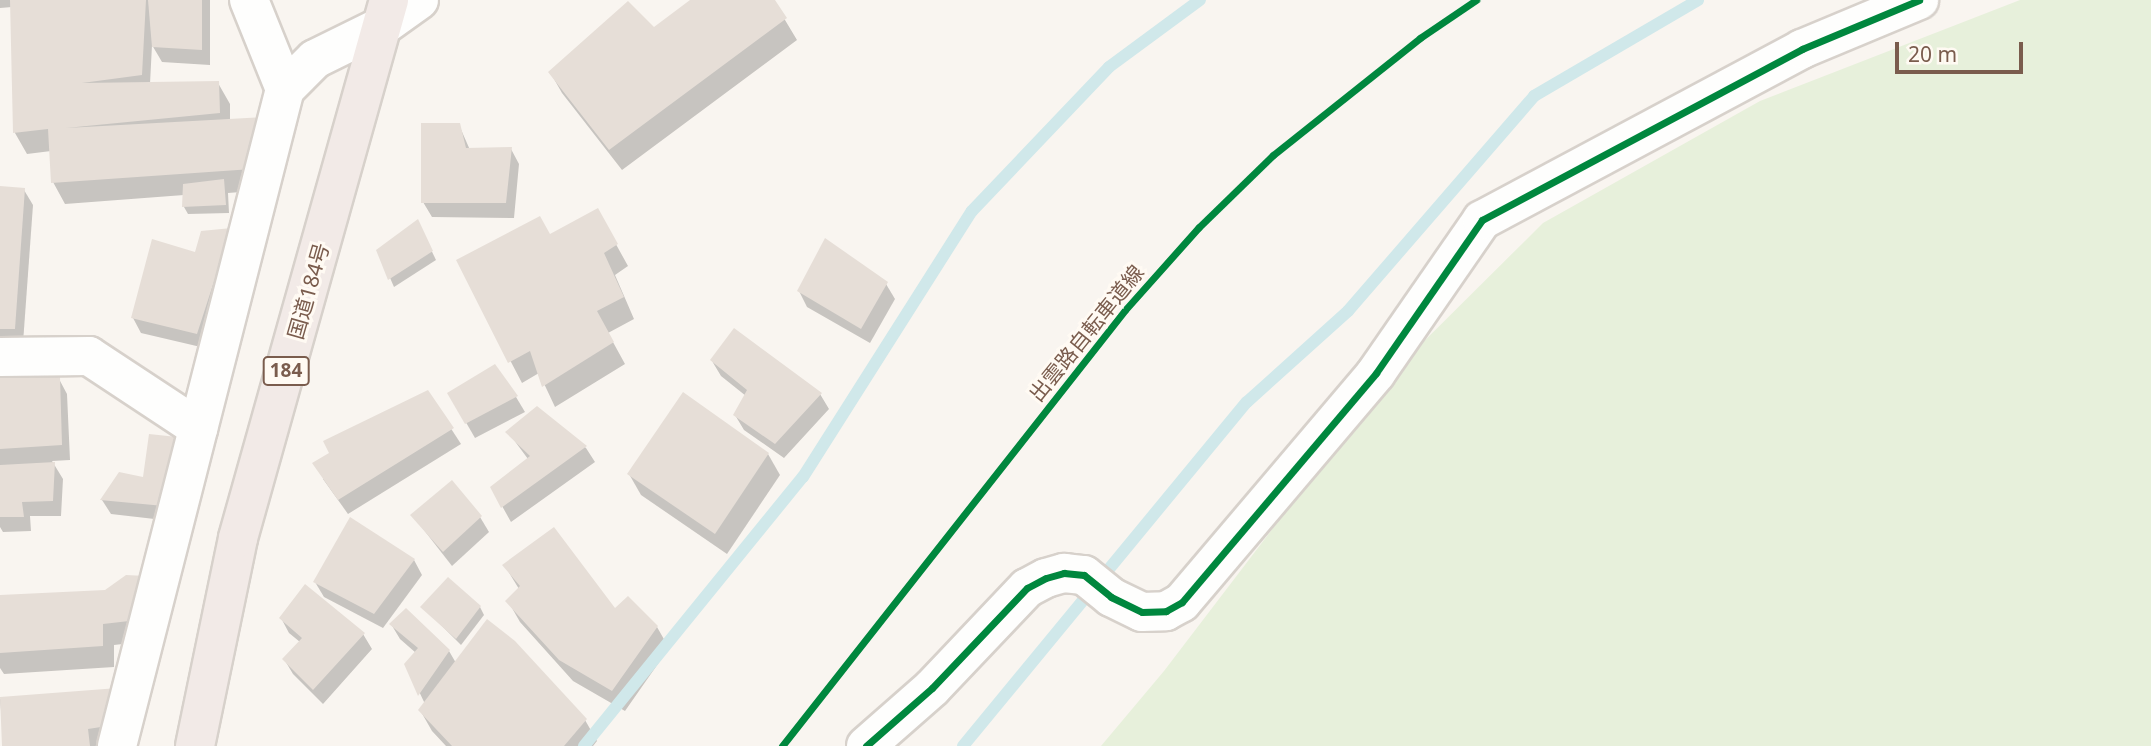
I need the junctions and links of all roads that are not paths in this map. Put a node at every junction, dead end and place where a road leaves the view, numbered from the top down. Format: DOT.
graph roads {
  1 [pos="249,0"];
  2 [pos="418,0"];
  3 [pos="1919,0"];
  4 [pos="386,13"];
  5 [pos="285,89"];
  6 [pos="0,357"];
  7 [pos="198,428"];
  8 [pos="117,746"];
  9 [pos="195,746"];
  10 [pos="866,746"];
  1 -- 5 [label="street"];
  2 -- 4 [label="street"];
  3 -- 10 [label="street"];
  4 -- 5 [label="street"];
  4 -- 9 [label="highway, 国道184号 / 184"];
  5 -- 7 [label="street"];
  6 -- 7 [label="street"];
  7 -- 8 [label="street"];
}
